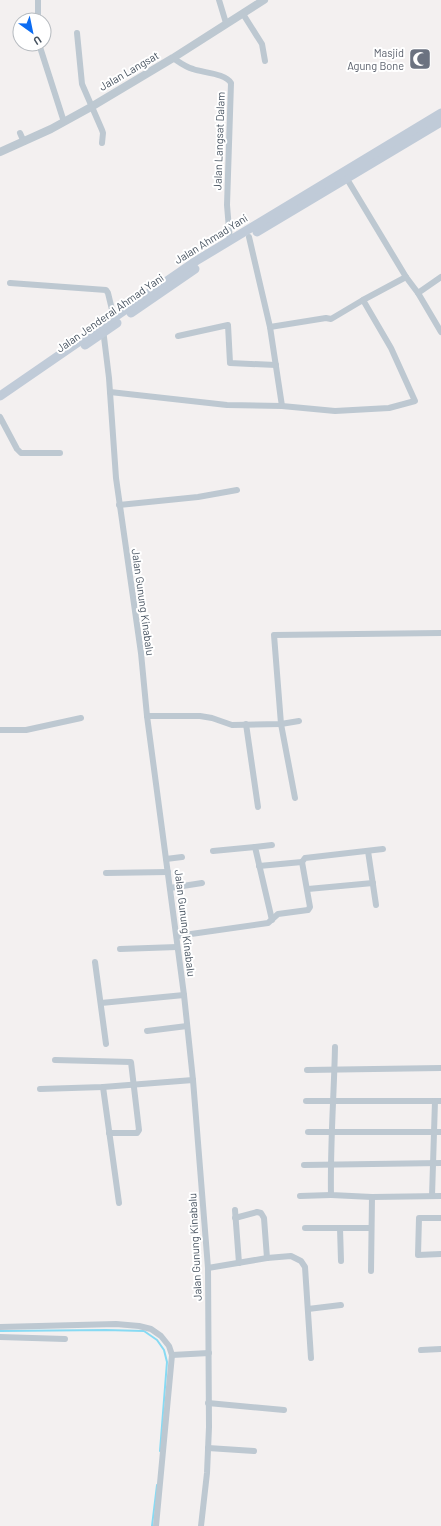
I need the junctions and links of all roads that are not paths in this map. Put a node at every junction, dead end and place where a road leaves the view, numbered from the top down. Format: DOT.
graph roads {
  1 [pos="38,0"];
  2 [pos="219,0"];
  3 [pos="264,0"];
  4 [pos="38,12"];
  5 [pos="243,14"];
  6 [pos="226,23"];
  7 [pos="77,33"];
  8 [pos="42,52"];
  9 [pos="173,58"];
  10 [pos="265,61"];
  11 [pos="91,107"];
  12 [pos="441,113"];
  13 [pos="64,122"];
  14 [pos="441,122"];
  15 [pos="20,132"];
  16 [pos="417,132"];
  17 [pos="24,142"];
  18 [pos="102,143"];
  19 [pos="0,152"];
  20 [pos="347,179"];
  21 [pos="249,237"];
  22 [pos="230,241"];
  23 [pos="406,277"];
  24 [pos="441,277"];
  25 [pos="10,283"];
  26 [pos="418,293"];
  27 [pos="363,300"];
  28 [pos="114,318"];
  29 [pos="270,327"];
  30 [pos="103,329"];
  31 [pos="441,332"];
  32 [pos="178,336"];
  33 [pos="276,365"];
  34 [pos="110,392"];
  35 [pos="0,396"];
  36 [pos="0,404"];
  37 [pos="282,406"];
  38 [pos="0,417"];
  39 [pos="60,453"];
  40 [pos="237,490"];
  41 [pos="119,504"];
  42 [pos="441,633"];
  43 [pos="147,716"];
  44 [pos="81,718"];
  45 [pos="299,721"];
  46 [pos="246,724"];
  47 [pos="280,724"];
  48 [pos="0,730"];
  49 [pos="294,798"];
  50 [pos="258,807"];
  51 [pos="272,845"];
  52 [pos="255,847"];
  53 [pos="383,849"];
  54 [pos="213,851"];
  55 [pos="368,851"];
  56 [pos="182,857"];
  57 [pos="166,859"];
  58 [pos="302,862"];
  59 [pos="259,866"];
  60 [pos="168,872"];
  61 [pos="106,873"];
  62 [pos="202,883"];
  63 [pos="373,883"];
  64 [pos="170,888"];
  65 [pos="308,889"];
  66 [pos="376,905"];
  67 [pos="272,920"];
  68 [pos="177,936"];
  69 [pos="178,946"];
  70 [pos="120,949"];
  71 [pos="95,962"];
  72 [pos="184,995"];
  73 [pos="101,1003"];
  74 [pos="187,1026"];
  75 [pos="147,1031"];
  76 [pos="106,1044"];
  77 [pos="335,1047"];
  78 [pos="55,1060"];
  79 [pos="441,1068"];
  80 [pos="307,1070"];
  81 [pos="334,1070"];
  82 [pos="193,1080"];
  83 [pos="133,1084"];
  84 [pos="103,1087"];
  85 [pos="40,1089"];
  86 [pos="306,1101"];
  87 [pos="334,1101"];
  88 [pos="438,1101"];
  89 [pos="109,1132"];
  90 [pos="308,1132"];
  91 [pos="332,1132"];
  92 [pos="438,1132"];
  93 [pos="434,1163"];
  94 [pos="441,1163"];
  95 [pos="330,1164"];
  96 [pos="304,1165"];
  97 [pos="331,1195"];
  98 [pos="300,1196"];
  99 [pos="372,1196"];
  100 [pos="432,1196"];
  101 [pos="441,1196"];
  102 [pos="119,1203"];
  103 [pos="235,1210"];
  104 [pos="235,1218"];
  105 [pos="441,1218"];
  106 [pos="305,1228"];
  107 [pos="340,1228"];
  108 [pos="371,1228"];
  109 [pos="441,1254"];
  110 [pos="267,1258"];
  111 [pos="341,1261"];
  112 [pos="239,1263"];
  113 [pos="208,1268"];
  114 [pos="370,1271"];
  115 [pos="341,1305"];
  116 [pos="308,1309"];
  117 [pos="0,1327"];
  118 [pos="0,1337"];
  119 [pos="65,1339"];
  120 [pos="441,1349"];
  121 [pos="421,1350"];
  122 [pos="209,1353"];
  123 [pos="172,1355"];
  124 [pos="311,1358"];
  125 [pos="208,1403"];
  126 [pos="284,1410"];
  127 [pos="208,1448"];
  128 [pos="254,1450"];
  129 [pos="156,1526"];
  130 [pos="201,1526"];
  1 -- 4 [label="street"];
  2 -- 6 [label="street"];
  3 -- 5 [label="street, Jalan Langsat"];
  5 -- 6 [label="street, Jalan Langsat"];
  5 -- 10 [label="street"];
  6 -- 9 [label="street, Jalan Langsat"];
  7 -- 11 [label="street"];
  8 -- 13 [label="street"];
  9 -- 11 [label="street, Jalan Langsat"];
  9 -- 22 [label="street, Jalan Langsat Dalam"];
  11 -- 13 [label="street, Jalan Langsat"];
  11 -- 18 [label="street"];
  12 -- 16 [label="main road, Jalan Ahmad Yani"];
  13 -- 17 [label="street, Jalan Langsat"];
  14 -- 16 [label="main road, Jalan Jenderal Ahmad Yani"];
  15 -- 17 [label="street"];
  16 -- 20 [label="main road, Jalan Jenderal Ahmad Yani"];
  16 -- 22 [label="main road, Jalan Ahmad Yani"];
  17 -- 19 [label="street, Jalan Langsat"];
  20 -- 21 [label="main road, Jalan Jenderal Ahmad Yani"];
  20 -- 23 [label="street"];
  21 -- 29 [label="street"];
  21 -- 30 [label="main road, Jalan Jenderal Ahmad Yani"];
  22 -- 28 [label="main road, Jalan Ahmad Yani"];
  23 -- 26 [label="street"];
  23 -- 27 [label="street"];
  24 -- 26 [label="street"];
  25 -- 28 [label="street"];
  26 -- 31 [label="street"];
  27 -- 29 [label="street"];
  27 -- 37 [label="street"];
  28 -- 30 [label="main road, Jalan Ahmad Yani"];
  29 -- 33 [label="street"];
  30 -- 34 [label="street, Jalan Gunung Kinabalu"];
  30 -- 35 [label="main road, Jalan Ahmad Yani"];
  30 -- 36 [label="main road, Jalan Jenderal Ahmad Yani"];
  32 -- 33 [label="street"];
  33 -- 37 [label="street"];
  34 -- 37 [label="street"];
  34 -- 41 [label="street, Jalan Gunung Kinabalu"];
  38 -- 39 [label="street"];
  40 -- 41 [label="street"];
  41 -- 43 [label="street, Jalan Gunung Kinabalu"];
  42 -- 47 [label="street"];
  43 -- 46 [label="street"];
  43 -- 57 [label="street, Jalan Gunung Kinabalu"];
  44 -- 48 [label="street"];
  45 -- 47 [label="street"];
  46 -- 47 [label="street"];
  46 -- 50 [label="street"];
  47 -- 49 [label="street"];
  51 -- 52 [label="street"];
  52 -- 54 [label="street"];
  52 -- 59 [label="street"];
  53 -- 55 [label="street"];
  55 -- 58 [label="street"];
  55 -- 63 [label="street"];
  56 -- 57 [label="street"];
  57 -- 60 [label="street, Jalan Gunung Kinabalu"];
  58 -- 59 [label="street"];
  58 -- 65 [label="street"];
  59 -- 67 [label="street"];
  60 -- 61 [label="street"];
  60 -- 64 [label="street, Jalan Gunung Kinabalu"];
  62 -- 64 [label="street"];
  63 -- 65 [label="street"];
  63 -- 66 [label="street"];
  64 -- 68 [label="street, Jalan Gunung Kinabalu"];
  65 -- 67 [label="street"];
  67 -- 68 [label="street"];
  68 -- 69 [label="street, Jalan Gunung Kinabalu"];
  69 -- 70 [label="street"];
  69 -- 72 [label="street, Jalan Gunung Kinabalu"];
  71 -- 73 [label="street"];
  72 -- 73 [label="street"];
  72 -- 74 [label="street, Jalan Gunung Kinabalu"];
  73 -- 76 [label="street"];
  74 -- 75 [label="street"];
  74 -- 82 [label="street, Jalan Gunung Kinabalu"];
  77 -- 81 [label="street"];
  78 -- 83 [label="street"];
  79 -- 81 [label="street"];
  80 -- 81 [label="street"];
  81 -- 87 [label="street"];
  82 -- 83 [label="street"];
  82 -- 113 [label="street, Jalan Gunung Kinabalu"];
  83 -- 84 [label="street"];
  83 -- 89 [label="street"];
  84 -- 85 [label="street"];
  84 -- 89 [label="street"];
  86 -- 87 [label="street"];
  87 -- 88 [label="street"];
  87 -- 91 [label="street"];
  88 -- 92 [label="street"];
  89 -- 102 [label="street"];
  90 -- 91 [label="street"];
  91 -- 92 [label="street"];
  91 -- 95 [label="street"];
  92 -- 93 [label="street"];
  93 -- 94 [label="street"];
  93 -- 95 [label="street"];
  93 -- 100 [label="street"];
  95 -- 96 [label="street"];
  95 -- 97 [label="street"];
  97 -- 98 [label="street"];
  97 -- 99 [label="street"];
  99 -- 100 [label="street"];
  99 -- 108 [label="street"];
  100 -- 101 [label="street"];
  103 -- 104 [label="street"];
  104 -- 110 [label="street"];
  104 -- 112 [label="street"];
  105 -- 109 [label="street"];
  106 -- 107 [label="street"];
  107 -- 108 [label="street"];
  107 -- 111 [label="street"];
  108 -- 114 [label="street"];
  110 -- 112 [label="street"];
  110 -- 116 [label="street"];
  112 -- 113 [label="street"];
  113 -- 122 [label="street, Jalan Gunung Kinabalu"];
  115 -- 116 [label="street"];
  116 -- 124 [label="street"];
  117 -- 123 [label="street"];
  118 -- 119 [label="street"];
  120 -- 121 [label="street"];
  122 -- 123 [label="street"];
  122 -- 125 [label="street, Jalan Gunung Kinabalu"];
  123 -- 129 [label="street"];
  125 -- 126 [label="street"];
  125 -- 127 [label="street, Jalan Gunung Kinabalu"];
  127 -- 128 [label="street"];
  127 -- 130 [label="street, Jalan Gunung Kinabalu"];
}
